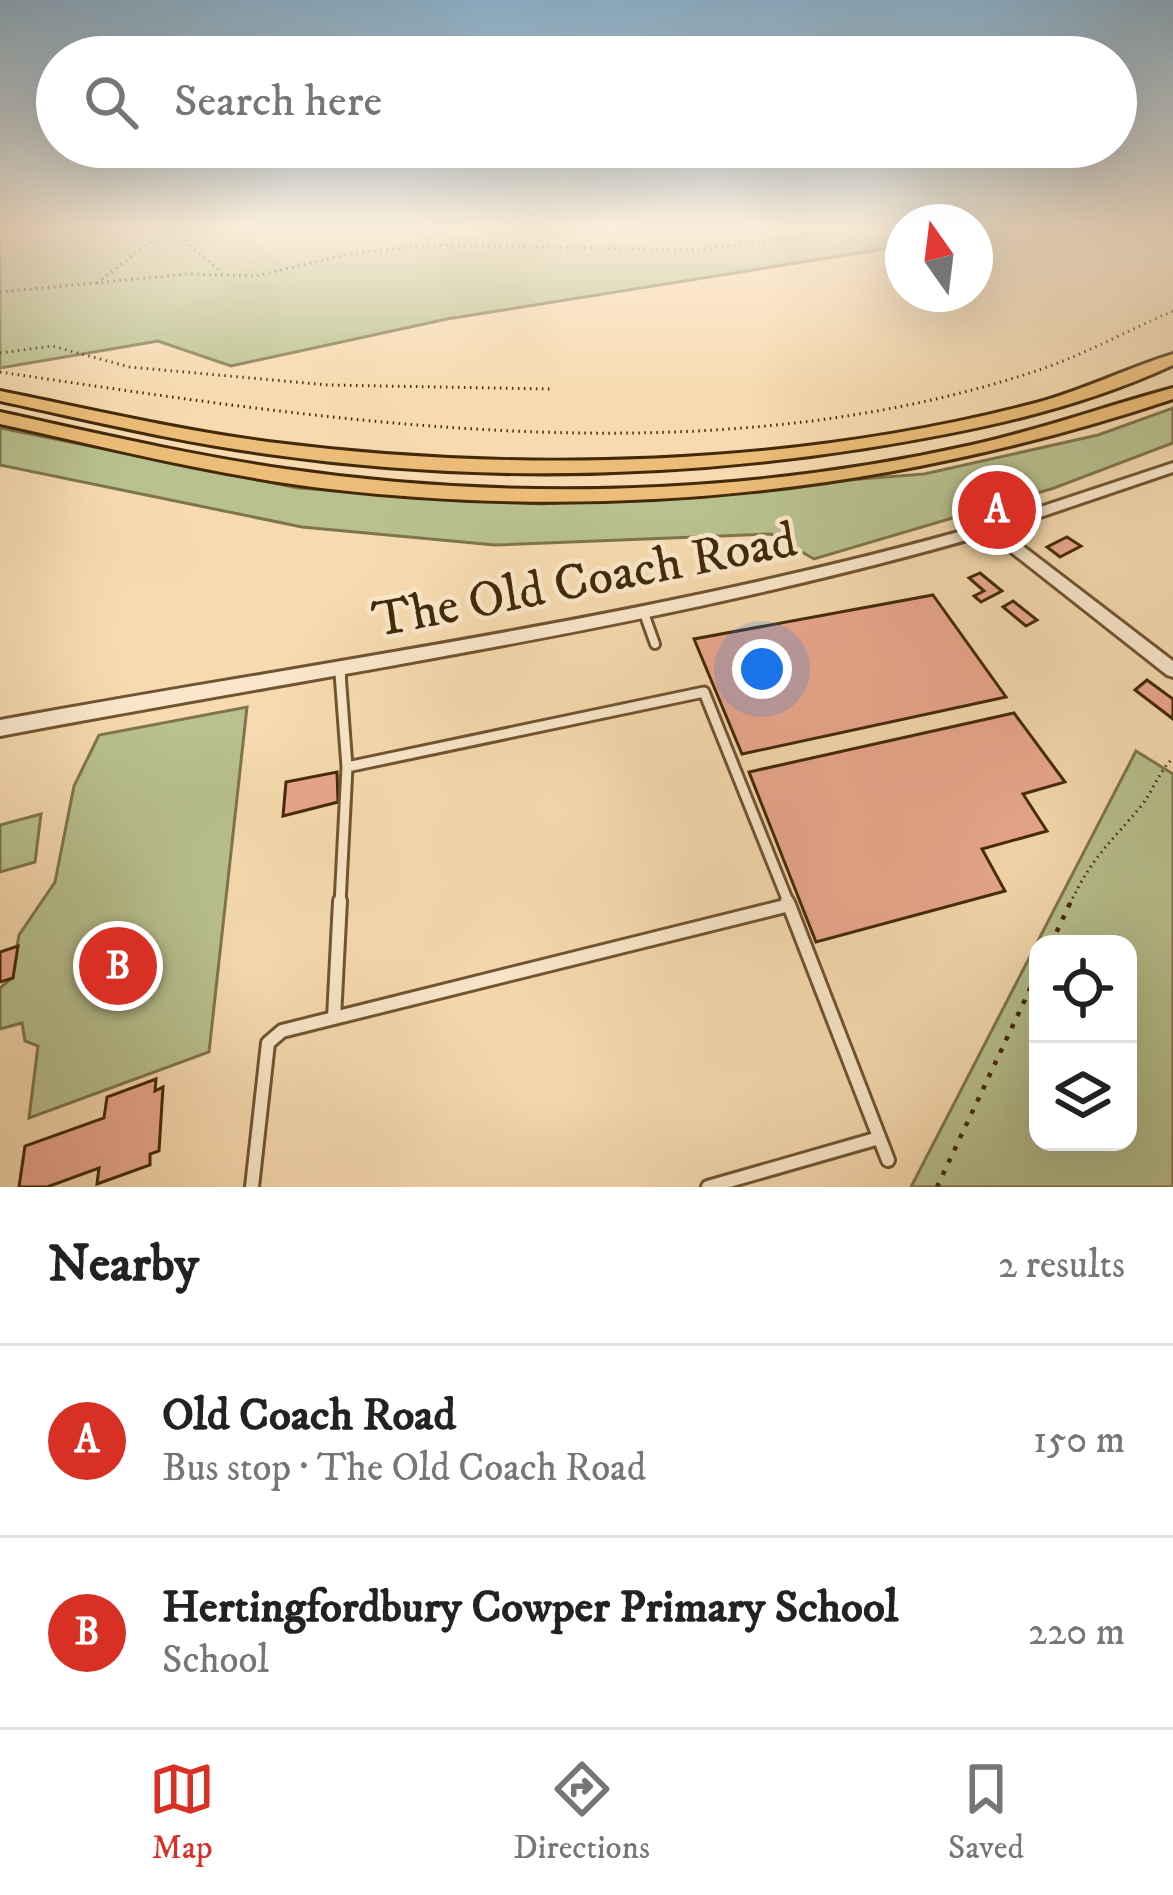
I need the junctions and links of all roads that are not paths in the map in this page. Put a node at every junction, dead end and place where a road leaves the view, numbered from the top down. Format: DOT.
graph roads {
  1 [pos="1173,359"];
  2 [pos="1173,393"];
  3 [pos="0,396"];
  4 [pos="0,418"];
  5 [pos="1173,467"];
  6 [pos="987,526"];
  7 [pos="645,616"];
  8 [pos="655,644"];
  9 [pos="340,665"];
  10 [pos="1173,670"];
  11 [pos="0,728"];
  12 [pos="347,766"];
  13 [pos="789,905"];
  14 [pos="334,1018"];
  15 [pos="879,1138"];
  16 [pos="888,1160"];
  17 [pos="252,1187"];
  18 [pos="708,1187"];
  1 -- 3 [label="highway"];
  2 -- 4 [label="highway"];
  5 -- 6 [label="street, The Old Coach Road"];
  6 -- 7 [label="street, The Old Coach Road"];
  6 -- 10 [label="street"];
  7 -- 8 [label="lane"];
  7 -- 9 [label="street, The Old Coach Road"];
  9 -- 11 [label="street, The Old Coach Road"];
  9 -- 12 [label="lane"];
  12 -- 13 [label="lane"];
  12 -- 14 [label="lane"];
  13 -- 14 [label="lane"];
  13 -- 15 [label="lane"];
  14 -- 17 [label="lane"];
  15 -- 16 [label="lane"];
  15 -- 18 [label="lane"];
}
